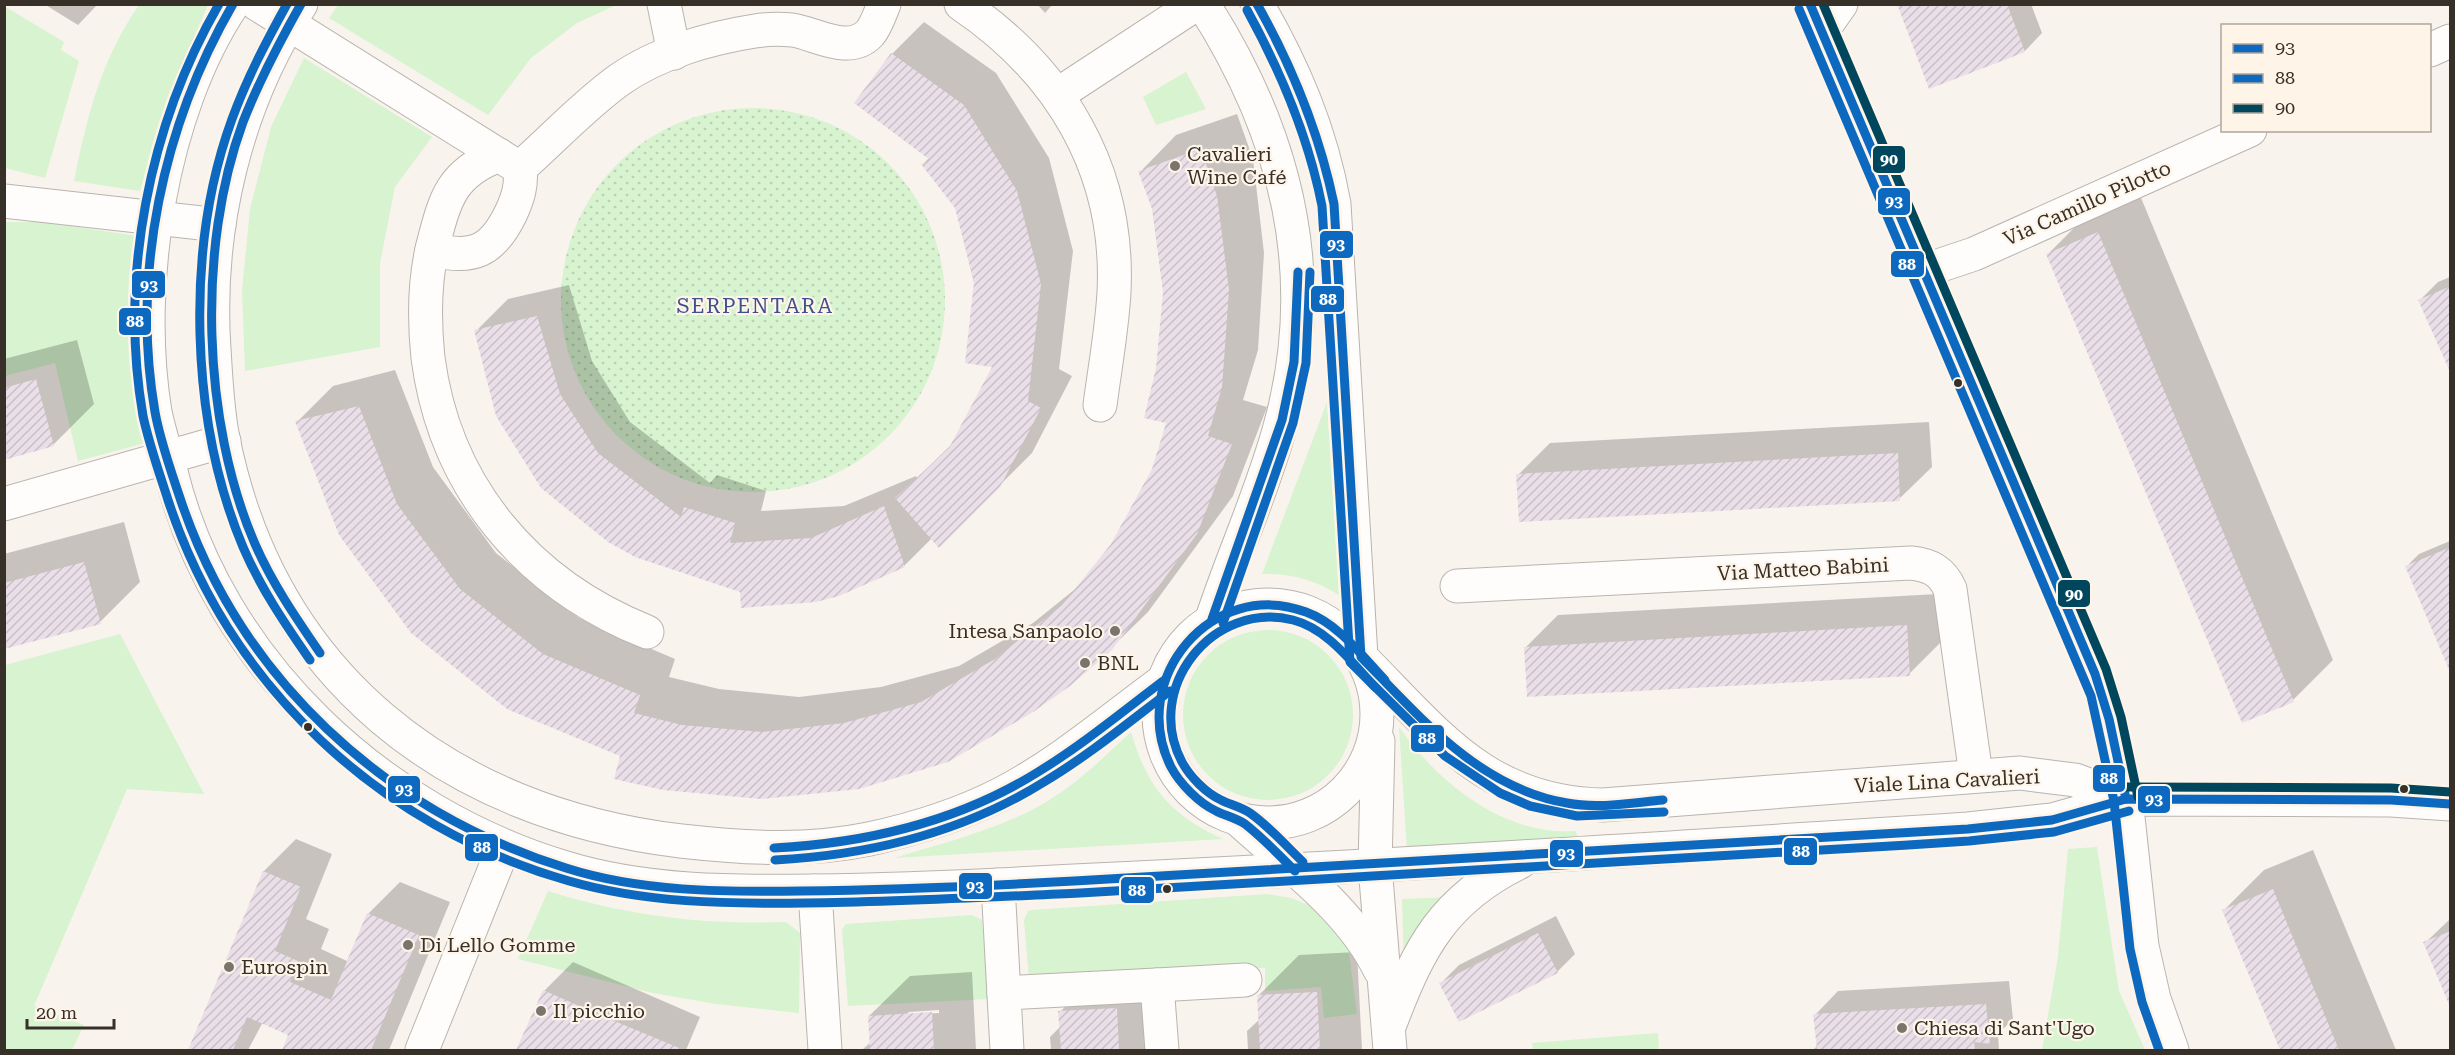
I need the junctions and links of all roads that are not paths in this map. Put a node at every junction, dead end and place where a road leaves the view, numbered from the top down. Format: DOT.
graph roads {
  1 [pos="233,4"];
  2 [pos="257,4"];
  3 [pos="664,4"];
  4 [pos="884,4"];
  5 [pos="961,4"];
  6 [pos="1196,4"];
  7 [pos="1203,4"];
  8 [pos="1257,4"];
  9 [pos="1841,4"];
  10 [pos="295,14"];
  11 [pos="1816,18"];
  12 [pos="2451,41"];
  13 [pos="2431,50"];
  14 [pos="674,53"];
  15 [pos="1057,95"];
  16 [pos="2246,132"];
  17 [pos="510,162"];
  18 [pos="4,201"];
  19 [pos="157,218"];
  20 [pos="219,225"];
  21 [pos="432,250"];
  22 [pos="1923,271"];
  23 [pos="1100,405"];
  24 [pos="224,441"];
  25 [pos="167,458"];
  26 [pos="4,504"];
  27 [pos="1457,586"];
  28 [pos="1212,619"];
  29 [pos="646,632"];
  30 [pos="1361,657"];
  31 [pos="1163,681"];
  32 [pos="1377,708"];
  33 [pos="440,762"];
  34 [pos="1976,775"];
  35 [pos="402,791"];
  36 [pos="2126,799"];
  37 [pos="2451,804"];
  38 [pos="1238,819"];
  39 [pos="504,846"];
  40 [pos="1530,856"];
  41 [pos="1375,866"];
  42 [pos="1295,871"];
  43 [pos="998,885"];
  44 [pos="814,891"];
  45 [pos="1383,977"];
  46 [pos="1245,980"];
  47 [pos="1157,985"];
  48 [pos="1004,993"];
  49 [pos="1389,1040"];
  50 [pos="422,1050"];
  51 [pos="825,1050"];
  52 [pos="1007,1050"];
  53 [pos="1162,1050"];
  54 [pos="2172,1050"];
  1 -- 19 [label="street"];
  2 -- 10 [label="street"];
  3 -- 14 [label="street"];
  4 -- 14 [label="street"];
  5 -- 15 [label="street"];
  6 -- 15 [label="street"];
  7 -- 28 [label="street"];
  8 -- 30 [label="street"];
  9 -- 11 [label="street"];
  10 -- 17 [label="street"];
  10 -- 20 [label="street"];
  11 -- 22 [label="street"];
  12 -- 13 [label="street"];
  14 -- 17 [label="street"];
  15 -- 23 [label="street"];
  16 -- 22 [label="street, Via Camillo Pilotto"];
  17 -- 21 [label="street"];
  17 -- 21 [label="street"];
  18 -- 19 [label="street"];
  19 -- 20 [label="street"];
  19 -- 25 [label="street"];
  20 -- 24 [label="street"];
  21 -- 29 [label="street"];
  22 -- 36 [label="street"];
  24 -- 25 [label="street"];
  24 -- 33 [label="street"];
  25 -- 26 [label="street"];
  25 -- 35 [label="street"];
  27 -- 34 [label="street, Via Matteo Babini"];
  28 -- 30 [label="street, Viale Lina Cavalieri"];
  28 -- 31 [label="street"];
  30 -- 32 [label="street"];
  30 -- 34 [label="street, Viale Lina Cavalieri"];
  31 -- 33 [label="street"];
  31 -- 38 [label="street"];
  32 -- 38 [label="street"];
  32 -- 41 [label="street"];
  33 -- 35 [label="street"];
  34 -- 36 [label="street, Viale Lina Cavalieri"];
  35 -- 39 [label="street"];
  36 -- 37 [label="street"];
  36 -- 40 [label="street"];
  36 -- 54 [label="street"];
  38 -- 42 [label="street"];
  39 -- 44 [label="street"];
  39 -- 50 [label="street"];
  40 -- 41 [label="street"];
  40 -- 49 [label="street"];
  41 -- 42 [label="street"];
  41 -- 45 [label="street"];
  42 -- 43 [label="street"];
  42 -- 45 [label="street"];
  43 -- 44 [label="street"];
  43 -- 48 [label="street"];
  44 -- 51 [label="street"];
  45 -- 49 [label="street"];
  46 -- 47 [label="street"];
  47 -- 48 [label="street"];
  47 -- 53 [label="street"];
  48 -- 52 [label="street"];
}
